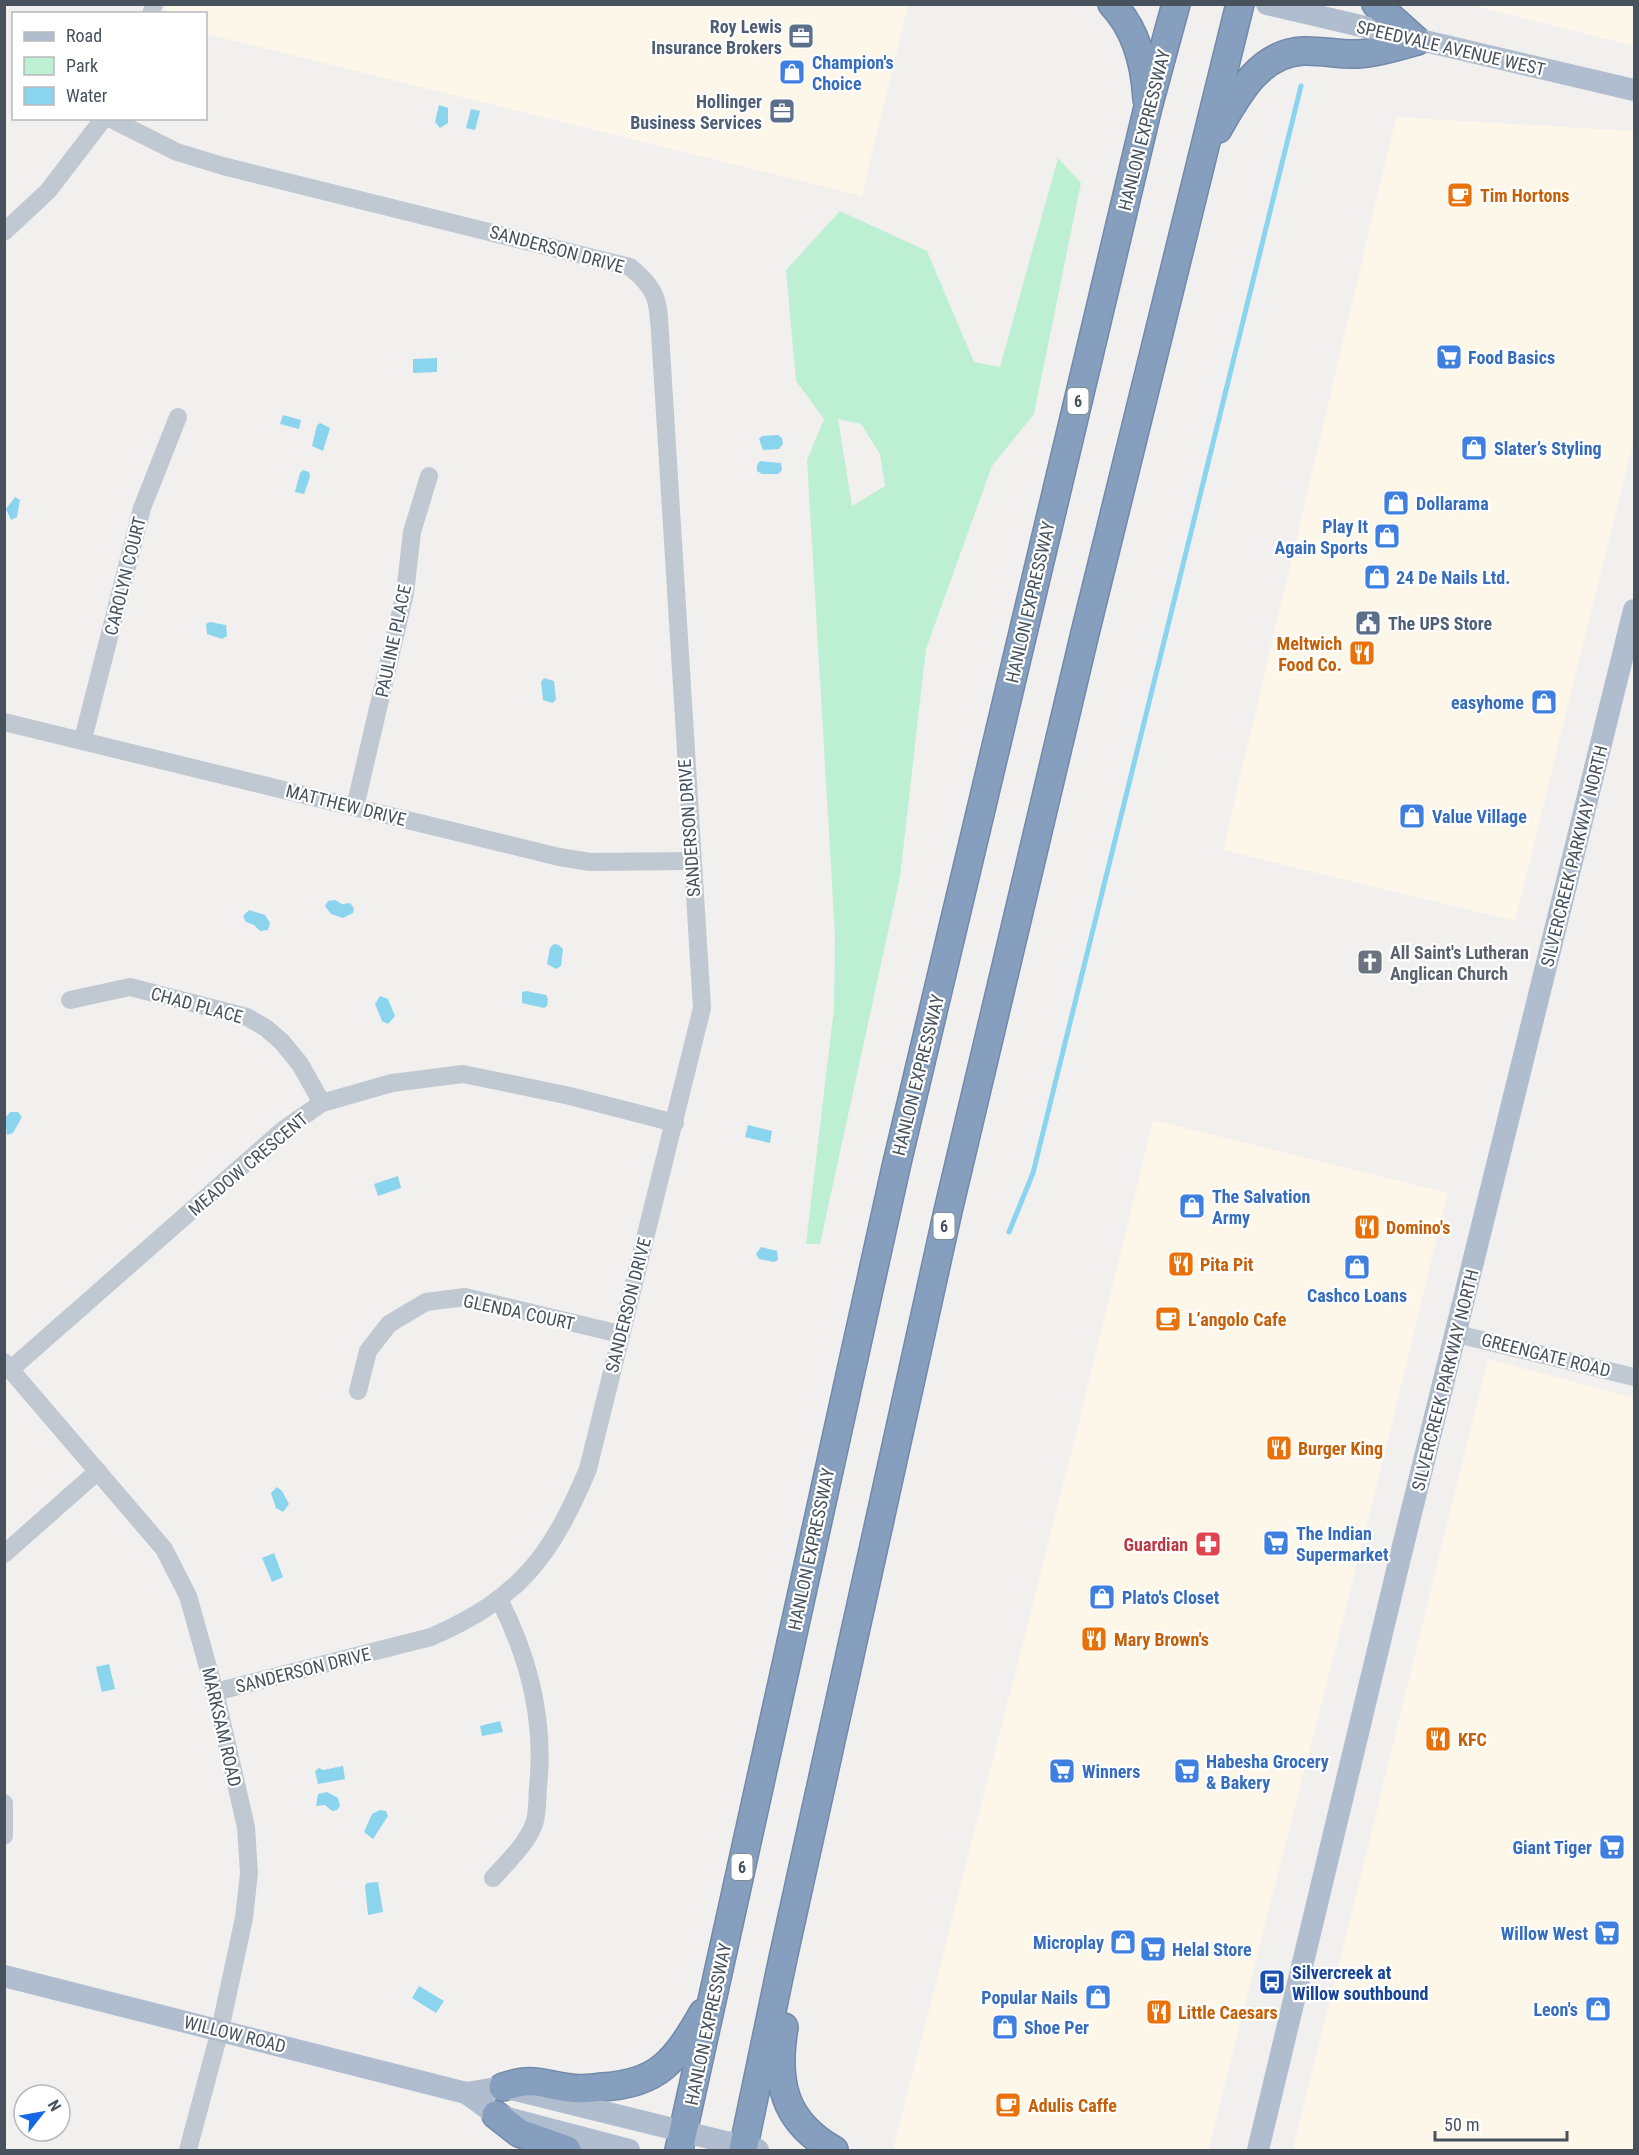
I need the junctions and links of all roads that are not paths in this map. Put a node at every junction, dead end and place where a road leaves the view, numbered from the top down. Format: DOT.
graph roads {
  1 [pos="1112,4"];
  2 [pos="1176,4"];
  3 [pos="1240,4"];
  4 [pos="1267,4"];
  5 [pos="1376,4"];
  6 [pos="1417,41"];
  7 [pos="1635,90"];
  8 [pos="1148,107"];
  9 [pos="102,120"];
  10 [pos="114,120"];
  11 [pos="1204,153"];
  12 [pos="4,232"];
  13 [pos="178,417"];
  14 [pos="429,476"];
  15 [pos="1635,610"];
  16 [pos="4,722"];
  17 [pos="83,739"];
  18 [pos="355,807"];
  19 [pos="691,861"];
  20 [pos="70,1000"];
  21 [pos="321,1103"];
  22 [pos="675,1124"];
  23 [pos="620,1334"];
  24 [pos="1457,1334"];
  25 [pos="8,1366"];
  26 [pos="1635,1377"];
  27 [pos="358,1391"];
  28 [pos="98,1471"];
  29 [pos="4,1554"];
  30 [pos="500,1601"];
  31 [pos="215,1692"];
  32 [pos="4,1803"];
  33 [pos="4,1836"];
  34 [pos="493,1878"];
  35 [pos="783,1958"];
  36 [pos="4,1976"];
  37 [pos="715,1994"];
  38 [pos="220,2030"];
  39 [pos="503,2087"];
  40 [pos="466,2093"];
  41 [pos="496,2115"];
  42 [pos="682,2141"];
  43 [pos="748,2149"];
  44 [pos="188,2151"];
  45 [pos="567,2151"];
  46 [pos="628,2151"];
  47 [pos="834,2151"];
  48 [pos="1258,2151"];
  1 -- 8 [label="highway"];
  2 -- 8 [label="highway, HANLON EXPRESSWAY / 6"];
  3 -- 11 [label="highway, 6"];
  4 -- 6 [label="main road, SPEEDVALE AVENUE WEST"];
  5 -- 6 [label="highway"];
  6 -- 7 [label="main road, SPEEDVALE AVENUE WEST"];
  6 -- 11 [label="highway"];
  8 -- 37 [label="highway, HANLON EXPRESSWAY / 6"];
  9 -- 12 [label="street"];
  10 -- 19 [label="street, SANDERSON DRIVE"];
  11 -- 35 [label="highway, 6"];
  13 -- 17 [label="street, CAROLYN COURT"];
  14 -- 18 [label="street, PAULINE PLACE"];
  15 -- 24 [label="main road, SILVERCREEK PARKWAY NORTH"];
  16 -- 17 [label="street, MATTHEW DRIVE"];
  17 -- 18 [label="street, MATTHEW DRIVE"];
  18 -- 19 [label="street, MATTHEW DRIVE"];
  19 -- 22 [label="street, SANDERSON DRIVE"];
  20 -- 21 [label="street, CHAD PLACE"];
  21 -- 22 [label="street, MEADOW CRESCENT"];
  21 -- 25 [label="street, MEADOW CRESCENT"];
  22 -- 23 [label="street, SANDERSON DRIVE"];
  23 -- 27 [label="street, GLENDA COURT"];
  23 -- 30 [label="street, SANDERSON DRIVE"];
  24 -- 26 [label="street, GREENGATE ROAD"];
  24 -- 48 [label="main road, SILVERCREEK PARKWAY NORTH"];
  25 -- 28 [label="street, MARKSAM ROAD"];
  28 -- 29 [label="street"];
  28 -- 31 [label="street, MARKSAM ROAD"];
  30 -- 31 [label="street, SANDERSON DRIVE"];
  30 -- 34 [label="street"];
  31 -- 38 [label="street, MARKSAM ROAD"];
  32 -- 33 [label="street"];
  35 -- 43 [label="highway, 6"];
  35 -- 47 [label="highway"];
  36 -- 38 [label="main road, WILLOW ROAD"];
  37 -- 39 [label="highway"];
  37 -- 42 [label="highway, HANLON EXPRESSWAY / 6"];
  38 -- 40 [label="main road, WILLOW ROAD"];
  38 -- 44 [label="street, MARKSAM ROAD"];
  39 -- 40 [label="main road, WILLOW ROAD"];
  39 -- 42 [label="main road, WILLOW ROAD"];
  40 -- 41 [label="main road, WILLOW ROAD"];
  41 -- 45 [label="highway"];
  41 -- 46 [label="main road, WILLOW ROAD"];
  42 -- 43 [label="main road, WILLOW ROAD"];
}
